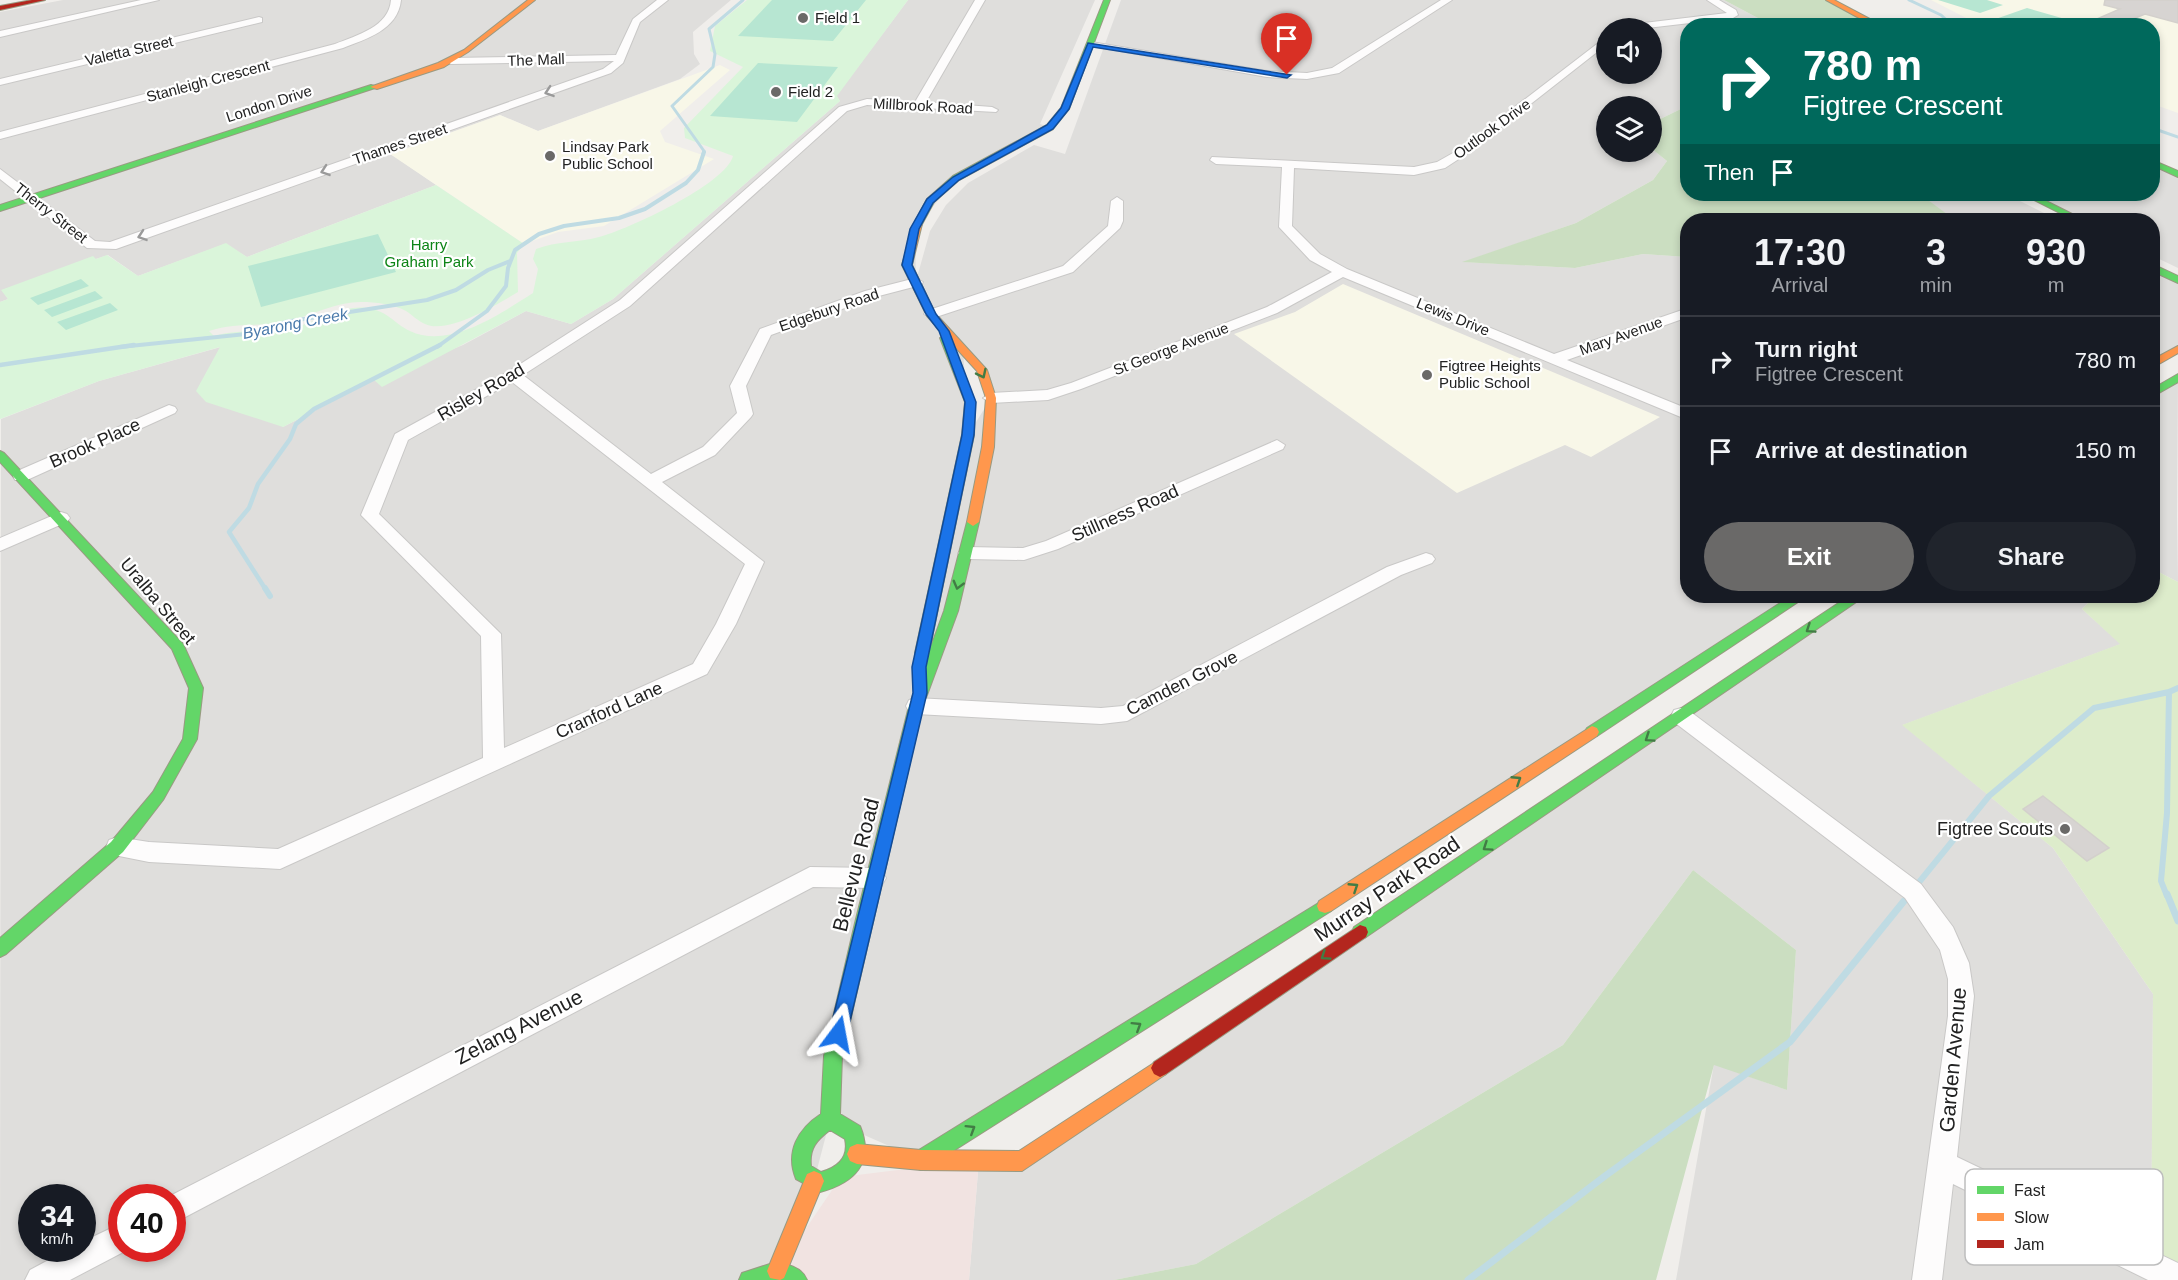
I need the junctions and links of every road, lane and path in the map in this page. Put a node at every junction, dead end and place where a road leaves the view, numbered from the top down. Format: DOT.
graph roads {
  1 [pos="21,0"];
  2 [pos="42,0"];
  3 [pos="154,0"];
  4 [pos="396,0"];
  5 [pos="532,0"];
  6 [pos="663,0"];
  7 [pos="980,0"];
  8 [pos="1106,0"];
  9 [pos="1448,0"];
  10 [pos="1712,0"];
  11 [pos="1829,0"];
  12 [pos="0,6"];
  13 [pos="1709,18"];
  14 [pos="1864,18"];
  15 [pos="259,20"];
  16 [pos="1680,22"];
  17 [pos="1662,24"];
  18 [pos="0,34"];
  19 [pos="1090,45"];
  20 [pos="1596,48"];
  21 [pos="620,58"];
  22 [pos="451,61"];
  23 [pos="0,82"];
  24 [pos="854,104"];
  25 [pos="919,105"];
  26 [pos="1065,109"];
  27 [pos="992,110"];
  28 [pos="0,136"];
  29 [pos="1216,160"];
  30 [pos="1288,166"];
  31 [pos="2160,166"];
  32 [pos="0,173"];
  33 [pos="2178,174"];
  34 [pos="34,198"];
  35 [pos="1117,201"];
  36 [pos="2020,201"];
  37 [pos="2041,201"];
  38 [pos="946,205"];
  39 [pos="0,208"];
  40 [pos="2044,213"];
  41 [pos="2065,213"];
  42 [pos="935,222"];
  43 [pos="105,247"];
  44 [pos="2160,260"];
  45 [pos="2178,268"];
  46 [pos="2160,271"];
  47 [pos="1342,272"];
  48 [pos="2178,280"];
  49 [pos="916,282"];
  50 [pos="931,314"];
  51 [pos="1680,315"];
  52 [pos="944,331"];
  53 [pos="2178,348"];
  54 [pos="1554,359"];
  55 [pos="2160,360"];
  56 [pos="513,375"];
  57 [pos="2178,377"];
  58 [pos="2160,389"];
  59 [pos="992,398"];
  60 [pos="169,410"];
  61 [pos="1680,412"];
  62 [pos="1277,445"];
  63 [pos="0,455"];
  64 [pos="21,476"];
  65 [pos="652,480"];
  66 [pos="61,518"];
  67 [pos="0,545"];
  68 [pos="967,552"];
  69 [pos="1426,559"];
  70 [pos="1789,603"];
  71 [pos="1848,603"];
  72 [pos="918,700"];
  73 [pos="1681,717"];
  74 [pos="494,762"];
  75 [pos="117,847"];
  76 [pos="874,878"];
  77 [pos="0,949"];
  78 [pos="830,1119"];
  79 [pos="857,1154"];
  80 [pos="921,1160"];
  81 [pos="1944,1166"];
  82 [pos="1965,1176"];
  83 [pos="814,1181"];
  84 [pos="186,1203"];
  85 [pos="108,1244"];
  86 [pos="2149,1265"];
  87 [pos="777,1271"];
  88 [pos="2178,1279"];
  89 [pos="40,1280"];
  90 [pos="749,1280"];
  91 [pos="797,1280"];
  92 [pos="1928,1280"];
  1 -- 12 [label="main road"];
  2 -- 12 [label="main road"];
  3 -- 18 [label="street"];
  4 -- 28 [label="street, Stanleigh Crescent"];
  5 -- 22 [label="main road, London Drive"];
  6 -- 21 [label="street, Thames Street"];
  7 -- 25 [label="street"];
  8 -- 19 [label="main road, Bellevue Road"];
  9 -- 19 [label="street"];
  10 -- 13 [label="street"];
  11 -- 14 [label="main road"];
  15 -- 23 [label="street, Valetta Street"];
  16 -- 17 [label="street"];
  19 -- 26 [label="main road, Bellevue Road"];
  20 -- 30 [label="street, Outlook Drive"];
  21 -- 22 [label="street, The Mall"];
  21 -- 43 [label="street, Thames Street, one-way"];
  22 -- 34 [label="main road, London Drive"];
  24 -- 25 [label="street, Millbrook Road"];
  24 -- 56 [label="street, Risley Road"];
  25 -- 27 [label="street, Millbrook Road"];
  26 -- 38 [label="main road, Bellevue Road"];
  26 -- 49 [label="main road, Bellevue Road"];
  29 -- 30 [label="street, Outlook Drive"];
  30 -- 47 [label="street, Lewis Drive"];
  31 -- 33 [label="main road"];
  32 -- 34 [label="street, Therry Street"];
  34 -- 39 [label="main road, London Drive"];
  34 -- 43 [label="street, Therry Street"];
  35 -- 50 [label="street"];
  36 -- 40 [label="main road"];
  37 -- 41 [label="main road"];
  42 -- 49 [label="main road"];
  44 -- 45 [label="main road"];
  46 -- 48 [label="main road"];
  47 -- 54 [label="street, Lewis Drive"];
  47 -- 59 [label="street, St George Avenue"];
  49 -- 50 [label="main road, Bellevue Road"];
  49 -- 65 [label="street, Edgebury Road"];
  50 -- 52 [label="main road, Bellevue Road"];
  51 -- 54 [label="street, Mary Avenue"];
  52 -- 59 [label="main road, Bellevue Road, one-way"];
  52 -- 72 [label="main road, Bellevue Road"];
  53 -- 55 [label="main road"];
  54 -- 61 [label="street, Lewis Drive"];
  56 -- 65 [label="street, Cranford Lane"];
  56 -- 74 [label="street, Risley Road"];
  57 -- 58 [label="main road"];
  59 -- 68 [label="main road, Bellevue Road"];
  60 -- 64 [label="street, Brook Place"];
  62 -- 68 [label="street, Stillness Road"];
  63 -- 64 [label="main road, Uralba Street"];
  64 -- 66 [label="main road, Uralba Street"];
  65 -- 74 [label="street, Cranford Lane"];
  66 -- 67 [label="street"];
  66 -- 75 [label="main road, Uralba Street"];
  68 -- 72 [label="main road, Bellevue Road, one-way"];
  69 -- 72 [label="street, Camden Grove"];
  80 -- 70 [label="main road, Murray Park Road, one-way"];
  71 -- 73 [label="main road, Murray Park Road, one-way"];
  72 -- 76 [label="main road, Bellevue Road"];
  73 -- 80 [label="main road, Murray Park Road, one-way"];
  73 -- 81 [label="street, Garden Avenue"];
  74 -- 75 [label="street, Cranford Lane"];
  75 -- 77 [label="main road, Uralba Street"];
  76 -- 78 [label="main road, Bellevue Road"];
  76 -- 84 [label="street, Zelang Avenue"];
  78 -- 79 [label="main road"];
  78 -- 83 [label="main road"];
  79 -- 80 [label="main road, Murray Park Road"];
  79 -- 83 [label="main road"];
  81 -- 82 [label="street"];
  81 -- 92 [label="street, Garden Avenue"];
  83 -- 87 [label="main road"];
  85 -- 89 [label="street"];
  86 -- 88 [label="street"];
  87 -- 90 [label="main road"];
  87 -- 91 [label="main road"];
}
